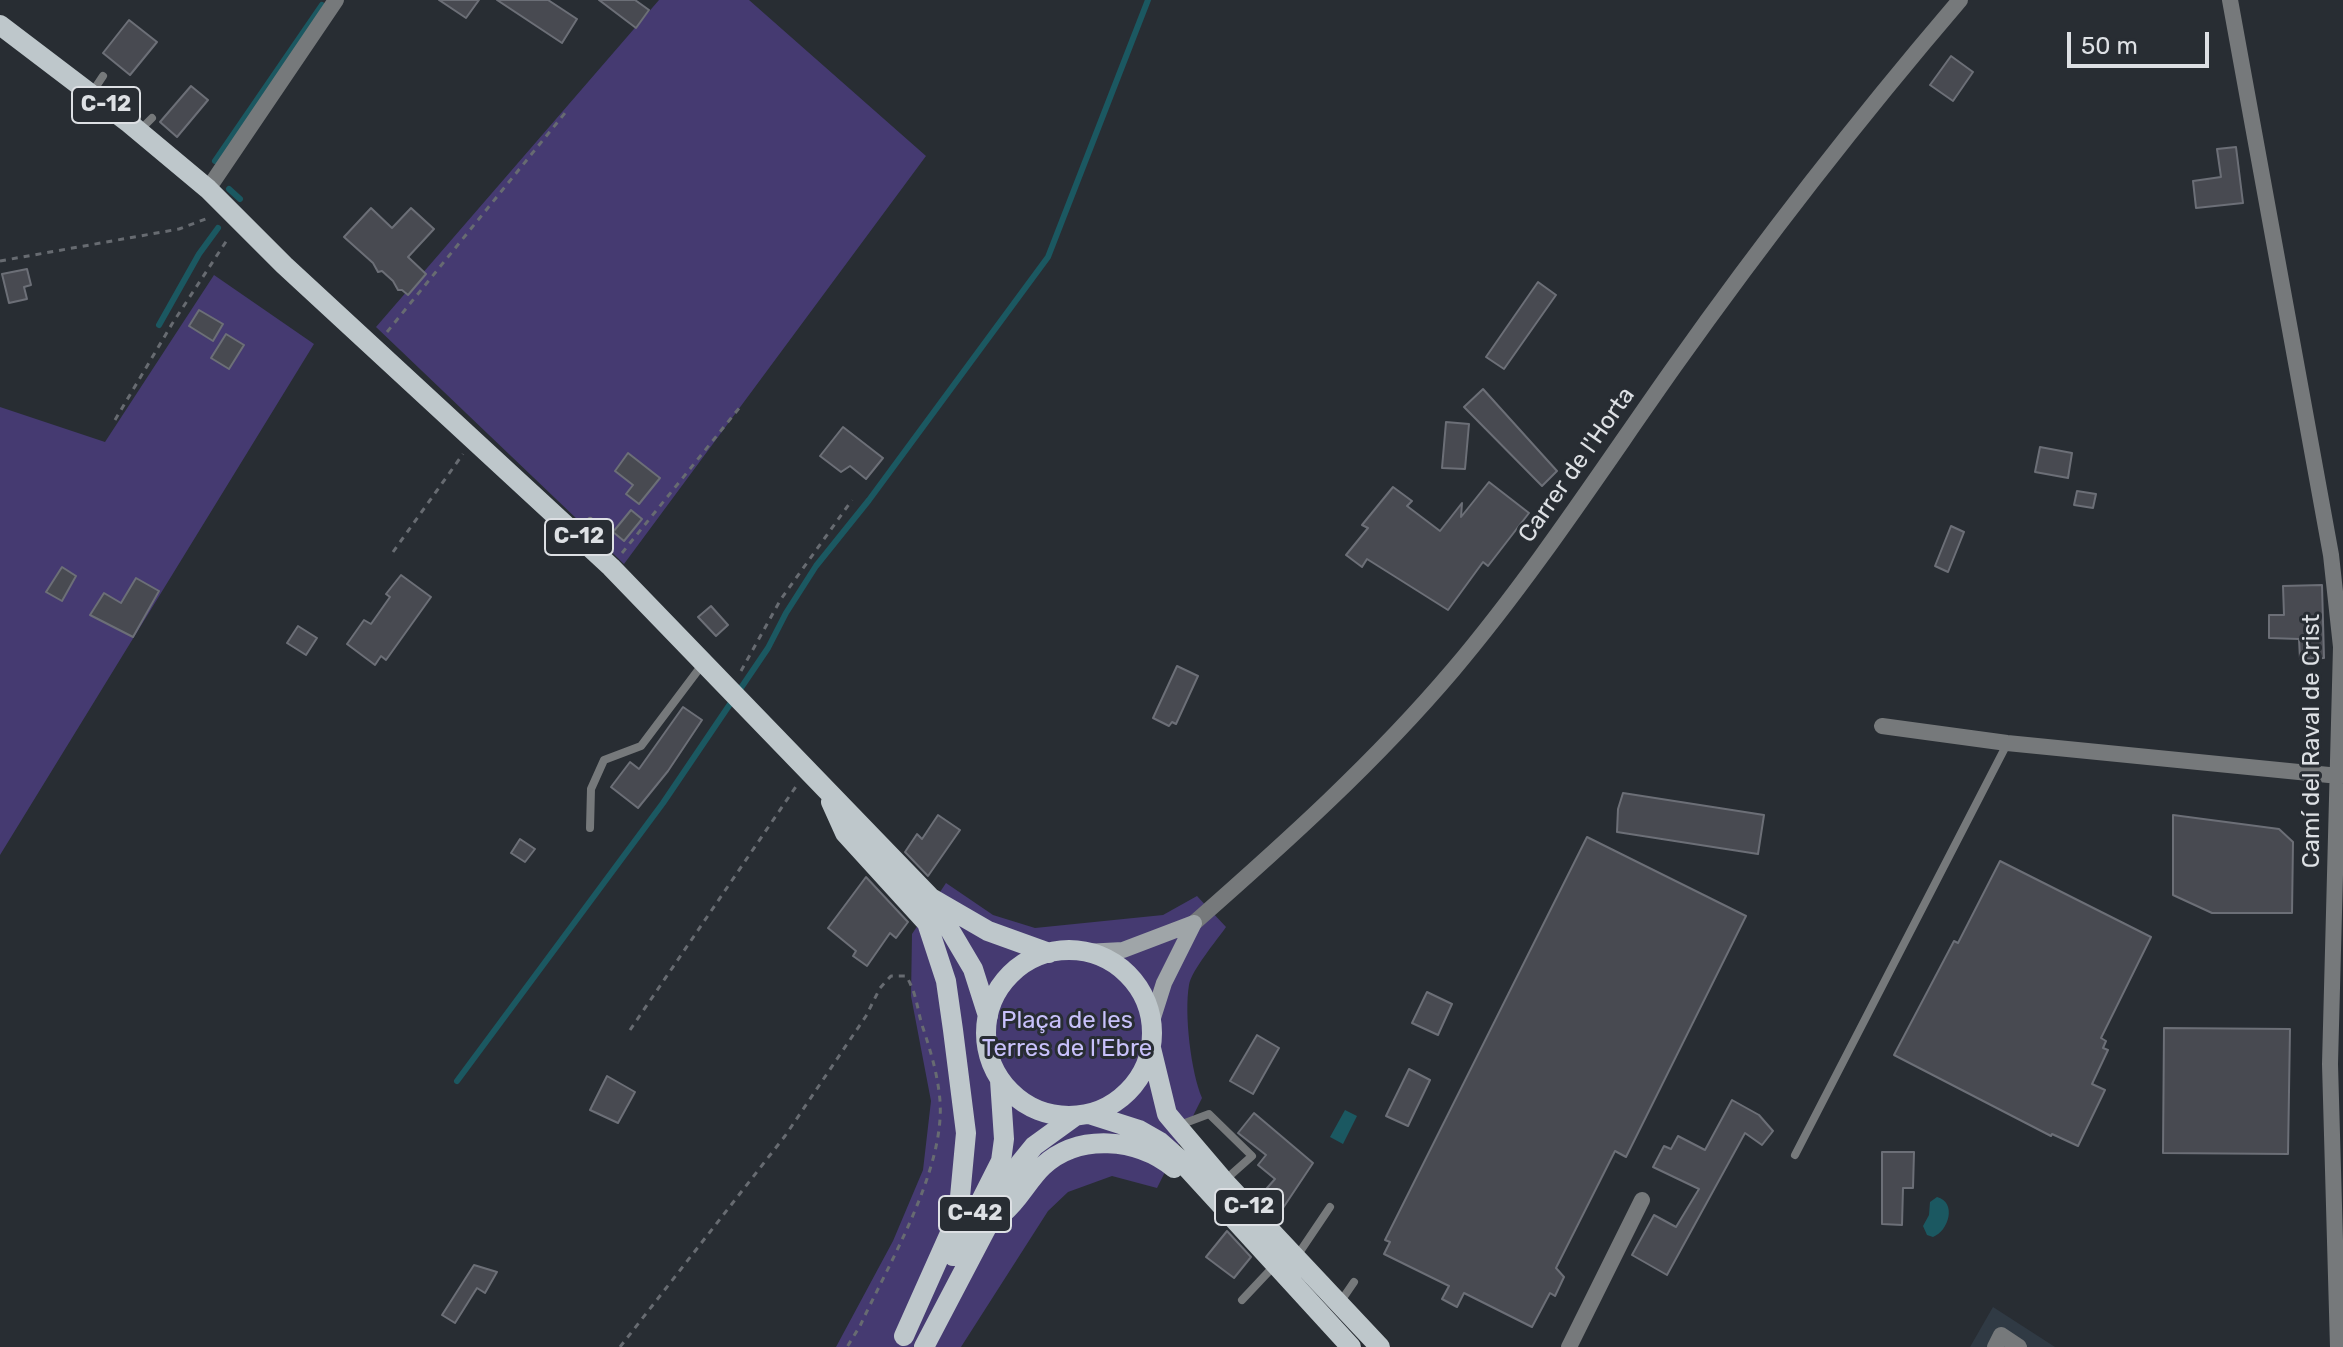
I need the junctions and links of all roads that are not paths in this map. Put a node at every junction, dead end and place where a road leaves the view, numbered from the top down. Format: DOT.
graph roads {
  1 [pos="336,0"];
  2 [pos="1960,0"];
  3 [pos="2230,0"];
  4 [pos="0,25"];
  5 [pos="103,76"];
  6 [pos="91,94"];
  7 [pos="208,189"];
  8 [pos="696,651"];
  9 [pos="1882,726"];
  10 [pos="2007,743"];
  11 [pos="2339,776"];
  12 [pos="824,788"];
  13 [pos="590,828"];
  14 [pos="931,898"];
  15 [pos="1194,923"];
  16 [pos="1085,952"];
  17 [pos="1049,953"];
  18 [pos="988,1016"];
  19 [pos="1151,1024"];
  20 [pos="1151,1048"];
  21 [pos="1000,1080"];
  22 [pos="1082,1115"];
  23 [pos="1177,1126"];
  24 [pos="1795,1155"];
  25 [pos="1224,1181"];
  26 [pos="1642,1200"];
  27 [pos="1220,1204"];
  28 [pos="1330,1207"];
  29 [pos="991,1223"];
  30 [pos="1296,1258"];
  31 [pos="1276,1265"];
  32 [pos="1354,1282"];
  33 [pos="1242,1300"];
  34 [pos="1339,1303"];
  35 [pos="901,1341"];
  36 [pos="924,1347"];
  37 [pos="1351,1347"];
  38 [pos="1380,1347"];
  39 [pos="1569,1347"];
  40 [pos="1995,1347"];
  41 [pos="2019,1347"];
  42 [pos="2338,1347"];
  1 -- 7 [label="street"];
  2 -- 15 [label="street, Carrer de l'Horta"];
  3 -- 11 [label="street, Camí del Raval de Crist"];
  4 -- 6 [label="main road, C-12"];
  5 -- 6 [label="lane"];
  6 -- 7 [label="main road, C-12"];
  7 -- 8 [label="main road, C-12"];
  8 -- 12 [label="main road, C-12"];
  8 -- 13 [label="lane"];
  9 -- 10 [label="street"];
  10 -- 11 [label="street"];
  10 -- 24 [label="lane"];
  11 -- 42 [label="street, Camí del Raval de Crist"];
  12 -- 14 [label="main road, C-12"];
  12 -- 35 [label="main road"];
  14 -- 17 [label="main road, C-12"];
  14 -- 18 [label="main road, C-12"];
  15 -- 16 [label="street"];
  15 -- 19 [label="street"];
  16 -- 17 [label="main road, C-12"];
  16 -- 19 [label="main road, C-12"];
  17 -- 18 [label="main road, C-12"];
  18 -- 21 [label="main road, C-12"];
  19 -- 20 [label="main road, C-12"];
  20 -- 22 [label="main road, C-12"];
  20 -- 23 [label="main road, C-12"];
  21 -- 22 [label="main road, C-12"];
  21 -- 35 [label="main road, C-42"];
  22 -- 27 [label="main road, C-12"];
  22 -- 29 [label="main road, C-42"];
  23 -- 25 [label="main road, C-12"];
  23 -- 25 [label="lane"];
  25 -- 30 [label="main road, C-12"];
  26 -- 39 [label="street"];
  27 -- 29 [label="main road"];
  27 -- 31 [label="main road, C-12"];
  28 -- 30 [label="lane"];
  29 -- 36 [label="main road, C-42"];
  30 -- 34 [label="main road, C-12"];
  31 -- 33 [label="lane"];
  31 -- 37 [label="main road, C-12"];
  32 -- 34 [label="lane"];
  34 -- 38 [label="main road, C-12"];
  40 -- 41 [label="street"];
}
